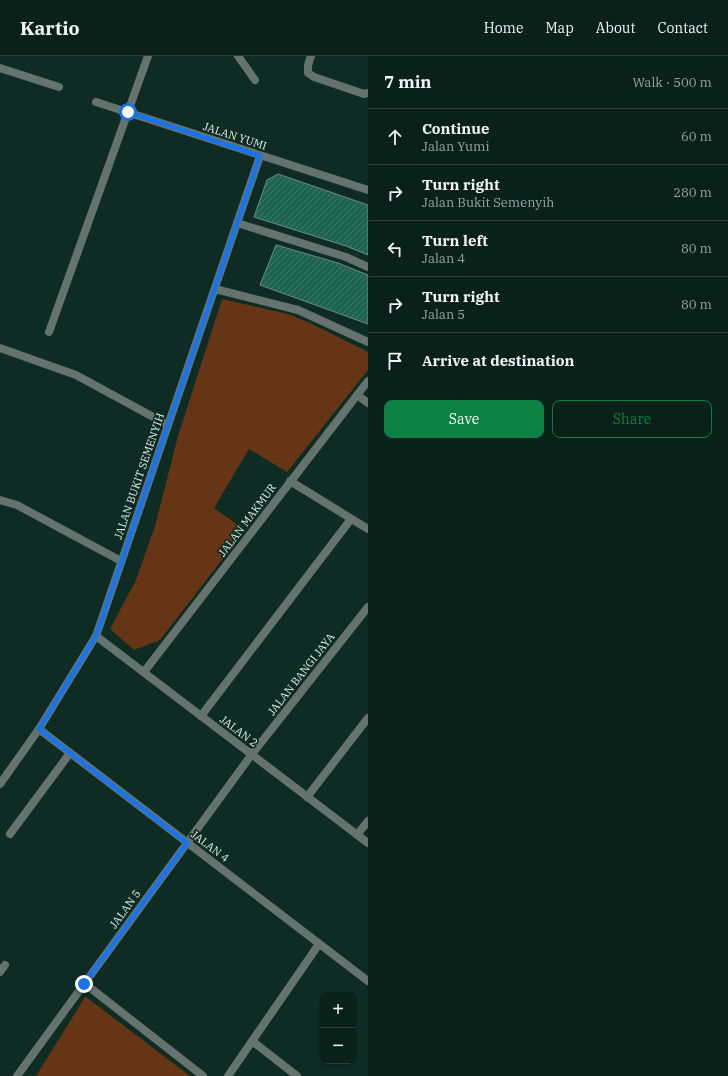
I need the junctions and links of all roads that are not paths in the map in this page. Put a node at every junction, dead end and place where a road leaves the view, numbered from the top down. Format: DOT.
graph roads {
  1 [pos="148,56"];
  2 [pos="238,56"];
  3 [pos="311,56"];
  4 [pos="0,68"];
  5 [pos="255,80"];
  6 [pos="59,87"];
  7 [pos="366,94"];
  8 [pos="96,102"];
  9 [pos="128,112"];
  10 [pos="260,156"];
  11 [pos="368,190"];
  12 [pos="237,223"];
  13 [pos="368,267"];
  14 [pos="215,288"];
  15 [pos="49,332"];
  16 [pos="368,342"];
  17 [pos="0,348"];
  18 [pos="368,381"];
  19 [pos="357,395"];
  20 [pos="368,403"];
  21 [pos="168,425"];
  22 [pos="290,481"];
  23 [pos="0,500"];
  24 [pos="351,519"];
  25 [pos="368,529"];
  26 [pos="121,561"];
  27 [pos="368,607"];
  28 [pos="96,636"];
  29 [pos="144,672"];
  30 [pos="201,716"];
  31 [pos="368,718"];
  32 [pos="39,729"];
  33 [pos="70,753"];
  34 [pos="252,754"];
  35 [pos="0,784"];
  36 [pos="307,797"];
  37 [pos="368,821"];
  38 [pos="10,834"];
  39 [pos="357,835"];
  40 [pos="187,843"];
  41 [pos="368,843"];
  42 [pos="319,944"];
  43 [pos="5,965"];
  44 [pos="0,972"];
  45 [pos="368,981"];
  46 [pos="84,984"];
  47 [pos="252,1041"];
  48 [pos="16,1076"];
  49 [pos="203,1076"];
  50 [pos="228,1076"];
  51 [pos="297,1076"];
  1 -- 9 [label="street"];
  2 -- 5 [label="street"];
  3 -- 7 [label="street"];
  4 -- 6 [label="street"];
  8 -- 9 [label="street, JALAN YUMI"];
  9 -- 10 [label="street, JALAN YUMI"];
  9 -- 15 [label="street"];
  10 -- 11 [label="street, JALAN YUMI"];
  10 -- 12 [label="street, JALAN BUKIT SEMENYIH"];
  12 -- 13 [label="street"];
  12 -- 14 [label="street, JALAN BUKIT SEMENYIH"];
  14 -- 16 [label="street"];
  14 -- 21 [label="street, JALAN BUKIT SEMENYIH"];
  17 -- 21 [label="street"];
  18 -- 19 [label="street, JALAN MAKMUR"];
  19 -- 20 [label="street"];
  19 -- 22 [label="street, JALAN MAKMUR"];
  21 -- 26 [label="street, JALAN BUKIT SEMENYIH"];
  22 -- 24 [label="street"];
  22 -- 29 [label="street, JALAN MAKMUR"];
  23 -- 26 [label="street"];
  24 -- 25 [label="street"];
  24 -- 30 [label="street"];
  26 -- 28 [label="street, JALAN BUKIT SEMENYIH"];
  27 -- 34 [label="street, JALAN BANGI JAYA"];
  28 -- 29 [label="street, JALAN 2"];
  28 -- 32 [label="street, JALAN BUKIT SEMENYIH"];
  29 -- 30 [label="street, JALAN 2"];
  30 -- 34 [label="street, JALAN 2"];
  31 -- 36 [label="street"];
  32 -- 33 [label="street, JALAN 4"];
  32 -- 35 [label="street, JALAN BUKIT SEMENYIH"];
  33 -- 38 [label="street"];
  33 -- 40 [label="street, JALAN 4"];
  34 -- 36 [label="street, JALAN 2"];
  34 -- 40 [label="street, JALAN 5"];
  36 -- 39 [label="street, JALAN 2"];
  37 -- 39 [label="street"];
  39 -- 41 [label="street, JALAN 2"];
  40 -- 42 [label="street, JALAN 4"];
  40 -- 46 [label="street, JALAN 5"];
  42 -- 45 [label="street, JALAN 4"];
  42 -- 47 [label="street"];
  43 -- 44 [label="street"];
  46 -- 48 [label="street, JALAN 5"];
  46 -- 49 [label="street"];
  47 -- 50 [label="street"];
  47 -- 51 [label="street"];
}
